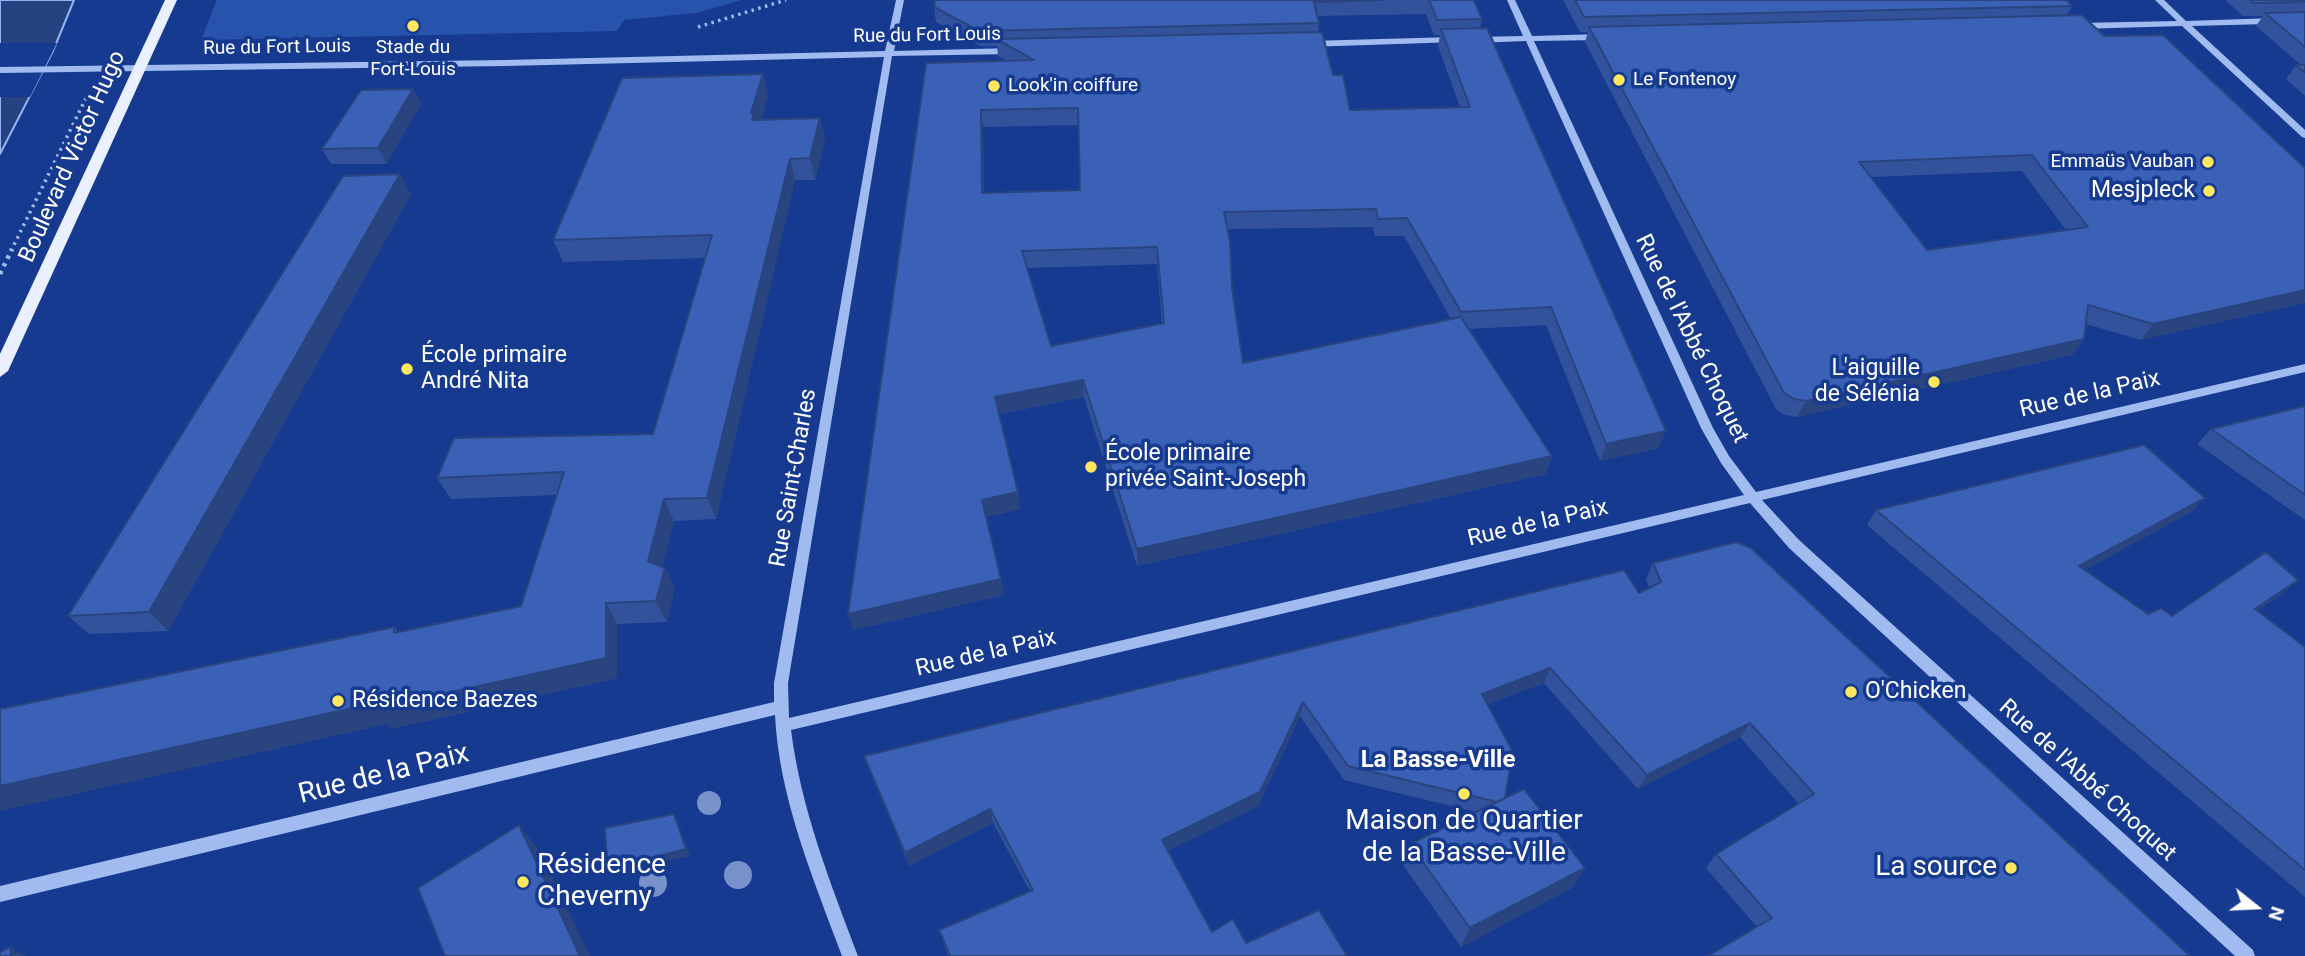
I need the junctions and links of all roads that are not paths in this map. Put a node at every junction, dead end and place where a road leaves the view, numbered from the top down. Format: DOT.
graph roads {
  1 [pos="171,0"];
  2 [pos="900,0"];
  3 [pos="1511,0"];
  4 [pos="2159,0"];
  5 [pos="2305,20"];
  6 [pos="2185,23"];
  7 [pos="2064,26"];
  8 [pos="1605,37"];
  9 [pos="1528,38"];
  10 [pos="1292,44"];
  11 [pos="1031,51"];
  12 [pos="889,54"];
  13 [pos="138,68"];
  14 [pos="85,69"];
  15 [pos="0,70"];
  16 [pos="2305,135"];
  17 [pos="2305,368"];
  18 [pos="0,371"];
  19 [pos="1753,497"];
  20 [pos="781,707"];
  21 [pos="782,726"];
  22 [pos="0,894"];
  23 [pos="850,956"];
  24 [pos="2247,956"];
  1 -- 13 [label="main road, Boulevard Victor Hugo"];
  2 -- 12 [label="street, Rue Saint-Charles"];
  3 -- 9 [label="street, Rue de l'Abbé Choquet"];
  4 -- 6 [label="street"];
  5 -- 6 [label="street"];
  6 -- 7 [label="street"];
  6 -- 16 [label="street"];
  8 -- 9 [label="street"];
  9 -- 10 [label="street"];
  9 -- 19 [label="street, Rue de l'Abbé Choquet"];
  11 -- 12 [label="street, Rue du Fort Louis"];
  12 -- 13 [label="street, Rue du Fort Louis"];
  12 -- 20 [label="street, Rue Saint-Charles"];
  13 -- 14 [label="street"];
  13 -- 18 [label="main road, Boulevard Victor Hugo"];
  14 -- 15 [label="street"];
  17 -- 19 [label="street, Rue de la Paix"];
  19 -- 21 [label="street, Rue de la Paix"];
  19 -- 24 [label="street, Rue de l'Abbé Choquet"];
  20 -- 21 [label="street, Rue Saint-Charles"];
  20 -- 22 [label="street, Rue de la Paix"];
  21 -- 23 [label="street, Rue Saint-Charles"];
}
